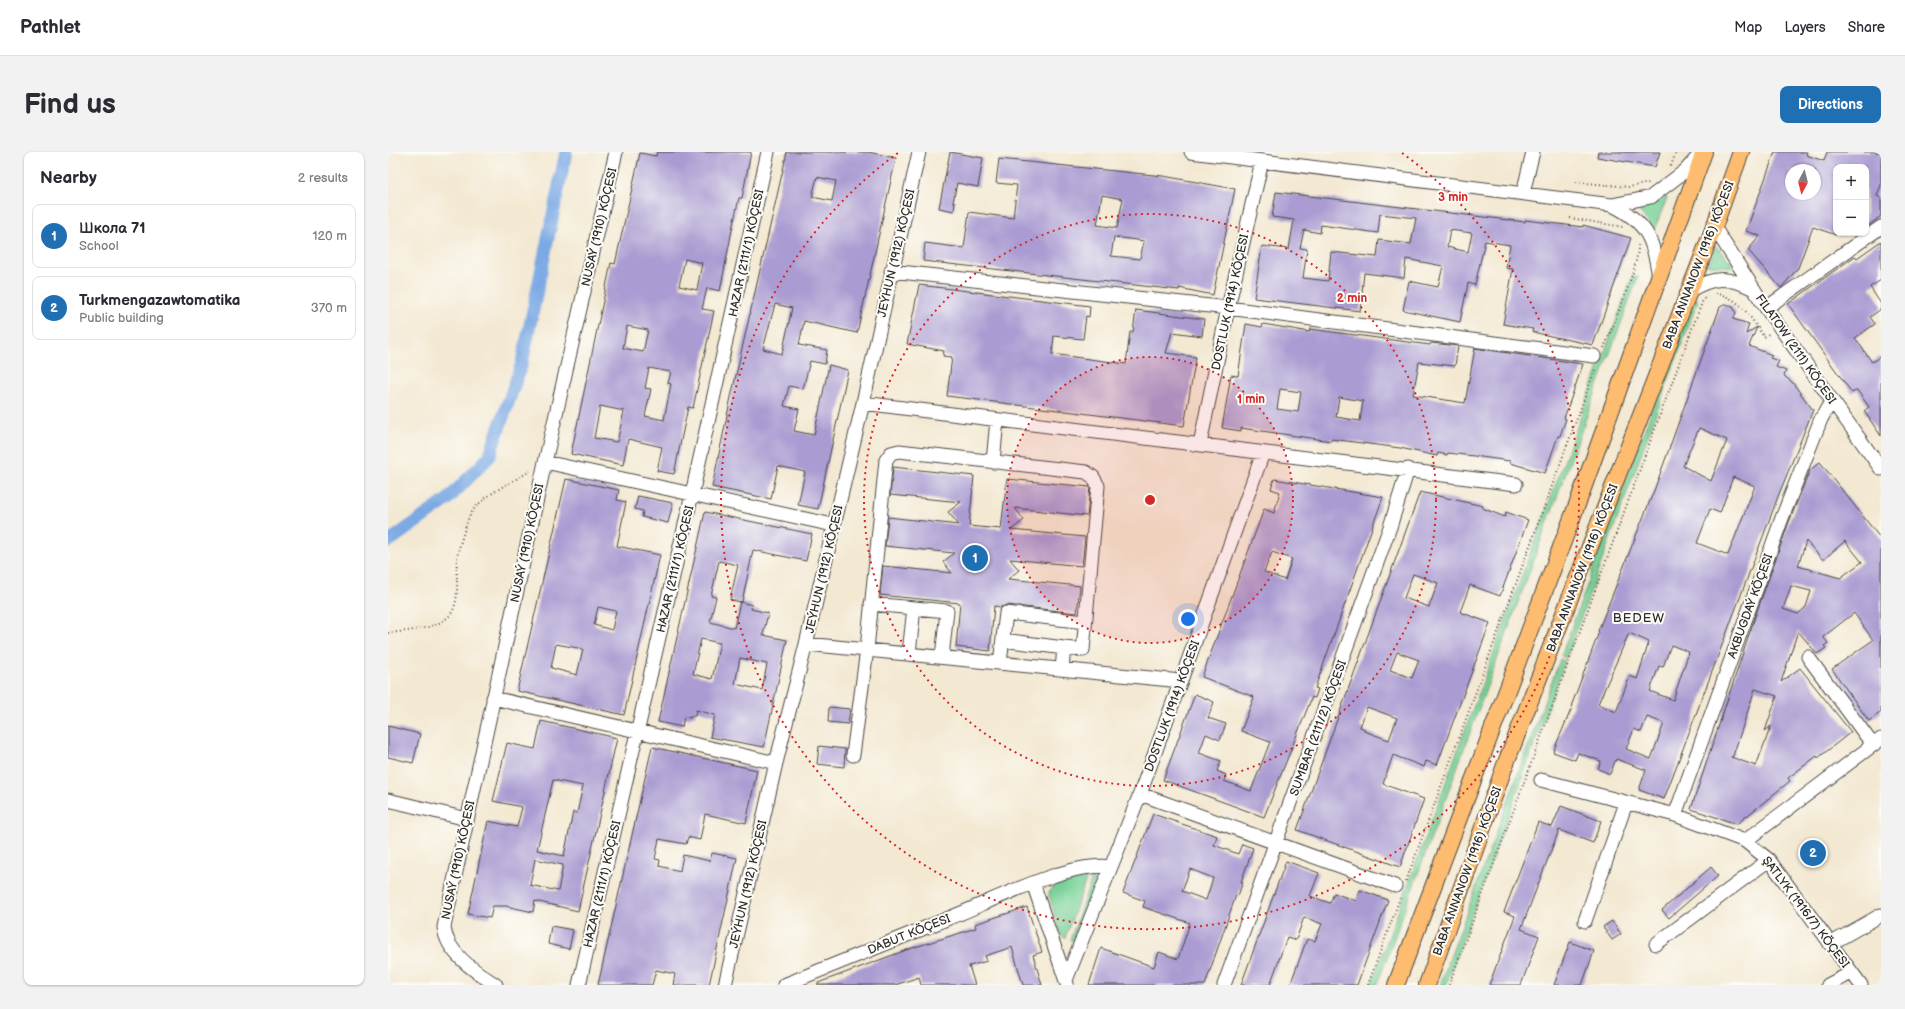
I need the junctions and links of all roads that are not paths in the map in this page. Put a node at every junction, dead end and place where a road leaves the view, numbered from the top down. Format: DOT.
graph roads {
  1 [pos="616,152"];
  2 [pos="768,152"];
  3 [pos="919,152"];
  4 [pos="1191,152"];
  5 [pos="1533,152"];
  6 [pos="1703,152"];
  7 [pos="1741,152"];
  8 [pos="1219,154"];
  9 [pos="1262,161"];
  10 [pos="1523,193"];
  11 [pos="1612,205"];
  12 [pos="1714,227"];
  13 [pos="1881,227"];
  14 [pos="891,271"];
  15 [pos="1659,279"];
  16 [pos="1754,289"];
  17 [pos="1689,291"];
  18 [pos="1228,308"];
  19 [pos="1766,308"];
  20 [pos="1598,358"];
  21 [pos="1832,400"];
  22 [pos="863,402"];
  23 [pos="998,420"];
  24 [pos="1200,444"];
  25 [pos="1263,453"];
  26 [pos="544,462"];
  27 [pos="993,462"];
  28 [pos="1408,469"];
  29 [pos="1881,469"];
  30 [pos="1516,484"];
  31 [pos="692,494"];
  32 [pos="833,525"];
  33 [pos="871,604"];
  34 [pos="914,608"];
  35 [pos="1086,622"];
  36 [pos="1003,640"];
  37 [pos="806,644"];
  38 [pos="1064,648"];
  39 [pos="867,649"];
  40 [pos="909,653"];
  41 [pos="942,657"];
  42 [pos="1808,657"];
  43 [pos="1000,663"];
  44 [pos="1062,669"];
  45 [pos="1181,681"];
  46 [pos="493,698"];
  47 [pos="637,731"];
  48 [pos="1877,742"];
  49 [pos="853,755"];
  50 [pos="776,763"];
  51 [pos="1541,780"];
  52 [pos="1140,794"];
  53 [pos="388,800"];
  54 [pos="1626,803"];
  55 [pos="1674,814"];
  56 [pos="467,819"];
  57 [pos="1745,841"];
  58 [pos="1276,845"];
  59 [pos="1769,860"];
  60 [pos="1111,867"];
  61 [pos="1033,883"];
  62 [pos="1400,888"];
  63 [pos="1881,915"];
  64 [pos="1585,920"];
  65 [pos="1656,944"];
  66 [pos="1830,944"];
  67 [pos="1851,973"];
  68 [pos="1067,983"];
  69 [pos="496,985"];
  70 [pos="579,985"];
  71 [pos="725,985"];
  72 [pos="784,985"];
  73 [pos="1224,985"];
  74 [pos="1396,985"];
  75 [pos="1426,985"];
  76 [pos="1828,985"];
  77 [pos="1861,985"];
  1 -- 26 [label="street, NUSAÝ (1910) KÖÇESI"];
  2 -- 31 [label="street, HAZAR (2111/1) KÖÇESI"];
  3 -- 14 [label="street, JEÝHUN (1912) KÖÇESI"];
  4 -- 8 [label="street"];
  5 -- 10 [label="street"];
  6 -- 11 [label="street"];
  6 -- 15 [label="main road"];
  7 -- 12 [label="main road, BABA ANNANOW (1916) KÖÇESI"];
  8 -- 9 [label="street"];
  9 -- 10 [label="street"];
  9 -- 18 [label="street, DOSTLUK (1914) KÖÇESI"];
  10 -- 11 [label="street"];
  11 -- 15 [label="street"];
  12 -- 16 [label="street, FILATOW (2111) KÖÇESI"];
  12 -- 17 [label="main road, BABA ANNANOW (1916) KÖÇESI"];
  13 -- 19 [label="street"];
  14 -- 18 [label="street"];
  14 -- 22 [label="street, JEÝHUN (1912) KÖÇESI"];
  15 -- 74 [label="main road"];
  16 -- 17 [label="street"];
  16 -- 19 [label="street, FILATOW (2111) KÖÇESI"];
  17 -- 75 [label="main road, BABA ANNANOW (1916) KÖÇESI"];
  18 -- 20 [label="street"];
  18 -- 24 [label="street, DOSTLUK (1914) KÖÇESI"];
  19 -- 21 [label="street, FILATOW (2111) KÖÇESI"];
  21 -- 29 [label="street, FILATOW (2111) KÖÇESI"];
  21 -- 55 [label="street, AKBUGDAÝ KÖÇESI"];
  22 -- 23 [label="street"];
  22 -- 32 [label="street, JEÝHUN (1912) KÖÇESI"];
  23 -- 24 [label="street"];
  23 -- 27 [label="street"];
  24 -- 25 [label="street"];
  25 -- 28 [label="street"];
  25 -- 45 [label="street, DOSTLUK (1914) KÖÇESI"];
  26 -- 31 [label="street"];
  26 -- 46 [label="street, NUSAÝ (1910) KÖÇESI"];
  27 -- 33 [label="street"];
  27 -- 35 [label="street"];
  28 -- 30 [label="street"];
  28 -- 58 [label="street, SUMBAR (2111/2) KÖÇESI"];
  31 -- 32 [label="street"];
  31 -- 47 [label="street, HAZAR (2111/1) KÖÇESI"];
  32 -- 37 [label="street, JEÝHUN (1912) KÖÇESI"];
  33 -- 34 [label="street"];
  33 -- 39 [label="street"];
  34 -- 40 [label="street"];
  34 -- 41 [label="street"];
  35 -- 36 [label="street"];
  35 -- 38 [label="street"];
  36 -- 38 [label="street"];
  36 -- 43 [label="street"];
  37 -- 39 [label="street"];
  37 -- 50 [label="street, JEÝHUN (1912) KÖÇESI"];
  38 -- 44 [label="street"];
  39 -- 40 [label="street"];
  39 -- 49 [label="street"];
  40 -- 41 [label="street"];
  41 -- 43 [label="street"];
  42 -- 48 [label="street"];
  43 -- 44 [label="street"];
  44 -- 45 [label="street"];
  45 -- 52 [label="street, DOSTLUK (1914) KÖÇESI"];
  46 -- 47 [label="street"];
  46 -- 56 [label="street, NUSAÝ (1910) KÖÇESI"];
  47 -- 50 [label="street"];
  47 -- 70 [label="street, HAZAR (2111/1) KÖÇESI"];
  48 -- 57 [label="street"];
  50 -- 71 [label="street, JEÝHUN (1912) KÖÇESI"];
  51 -- 54 [label="street, ŞATLYK (1916/7) KÖÇESI"];
  52 -- 58 [label="street"];
  52 -- 60 [label="street, DOSTLUK (1914) KÖÇESI"];
  53 -- 56 [label="street"];
  54 -- 55 [label="street, ŞATLYK (1916/7) KÖÇESI"];
  54 -- 64 [label="street"];
  55 -- 57 [label="street, ŞATLYK (1916/7) KÖÇESI"];
  56 -- 69 [label="street, NUSAÝ (1910) KÖÇESI"];
  57 -- 59 [label="street, ŞATLYK (1916/7) KÖÇESI"];
  58 -- 62 [label="street"];
  58 -- 73 [label="street, SUMBAR (2111/2) KÖÇESI"];
  59 -- 65 [label="street"];
  59 -- 66 [label="street, ŞATLYK (1916/7) KÖÇESI"];
  60 -- 61 [label="street, DABUT KÖÇESI"];
  60 -- 68 [label="street, DOSTLUK (1914) KÖÇESI"];
  61 -- 68 [label="street"];
  61 -- 72 [label="street, DABUT KÖÇESI"];
  63 -- 66 [label="street"];
  66 -- 67 [label="street, ŞATLYK (1916/7) KÖÇESI"];
  67 -- 76 [label="street"];
  67 -- 77 [label="street, ŞATLYK (1916/7) KÖÇESI"];
}
